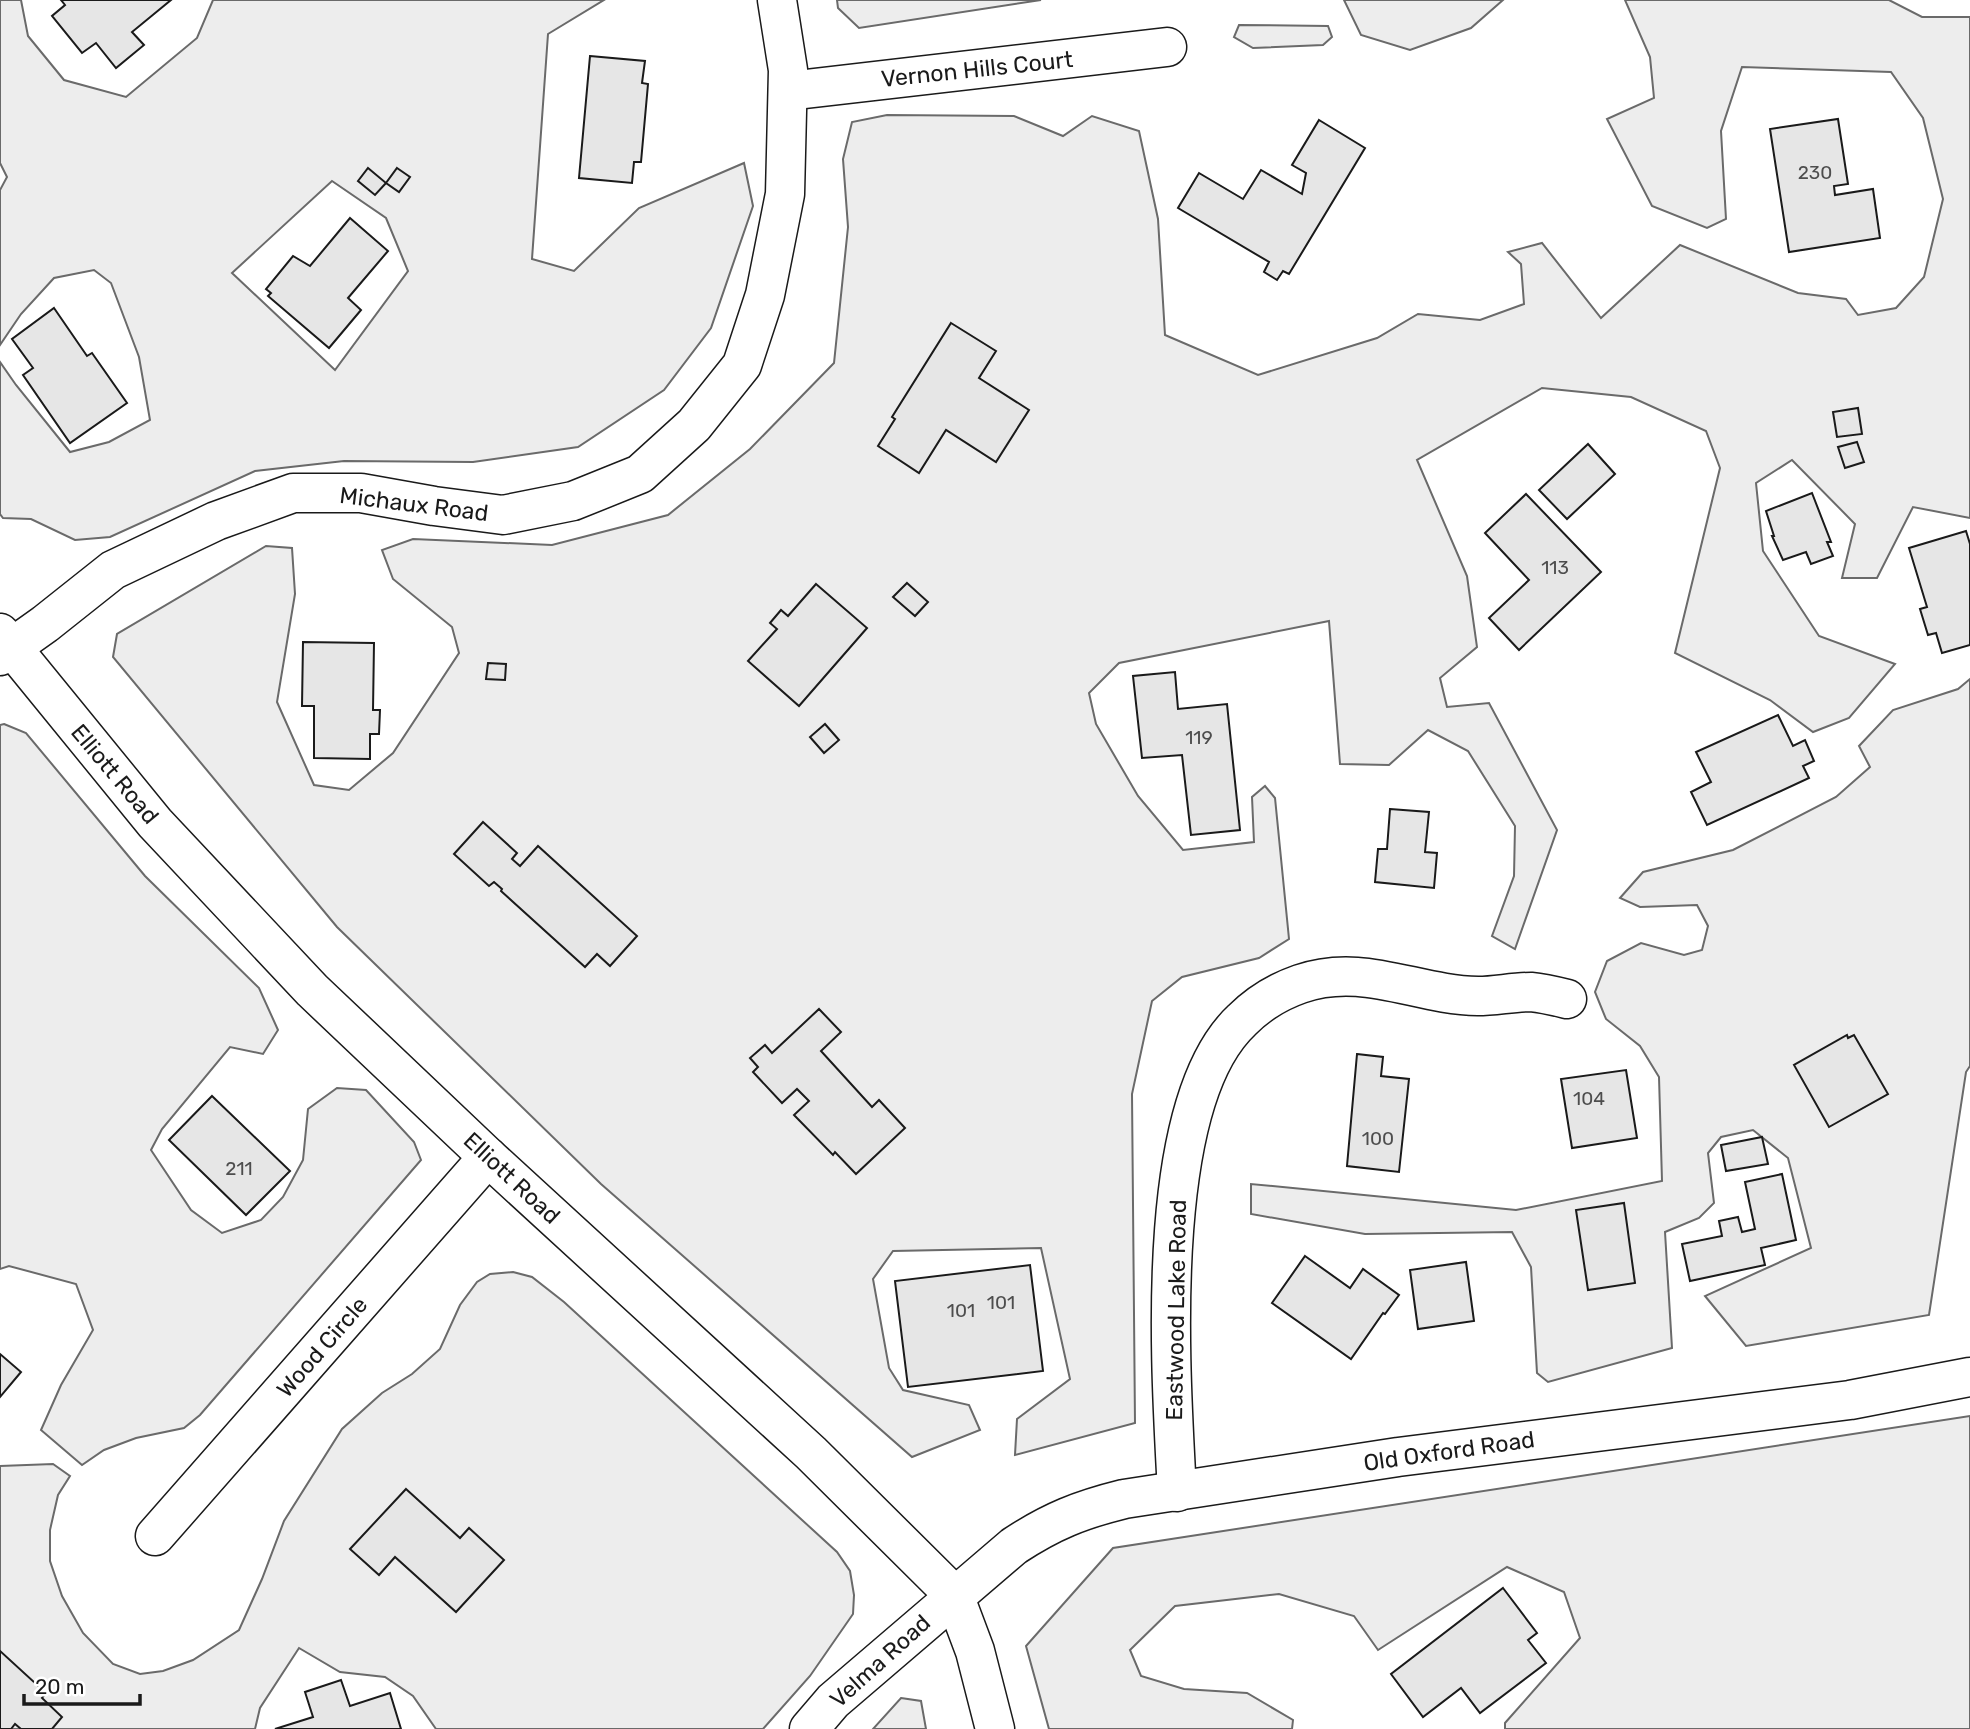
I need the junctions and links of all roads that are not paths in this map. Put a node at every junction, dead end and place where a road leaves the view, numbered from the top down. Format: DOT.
graph roads {
  1 [pos="777,0"];
  2 [pos="1167,47"];
  3 [pos="788,90"];
  4 [pos="4,646"];
  5 [pos="1567,999"];
  6 [pos="488,1157"];
  7 [pos="1970,1377"];
  8 [pos="1177,1492"];
  9 [pos="155,1536"];
  10 [pos="954,1595"];
  11 [pos="809,1729"];
  12 [pos="995,1729"];
  1 -- 3 [label="street, Michaux Road"];
  2 -- 3 [label="street, Vernon Hills Court"];
  3 -- 4 [label="street, Michaux Road"];
  4 -- 6 [label="street, Elliott Road"];
  5 -- 8 [label="street, Eastwood Lake Road"];
  6 -- 9 [label="street, Wood Circle"];
  6 -- 10 [label="street, Elliott Road"];
  7 -- 8 [label="street, Old Oxford Road"];
  8 -- 10 [label="street, Old Oxford Road"];
  10 -- 11 [label="street, Velma Road"];
  10 -- 12 [label="street, Elliott Road"];
}
